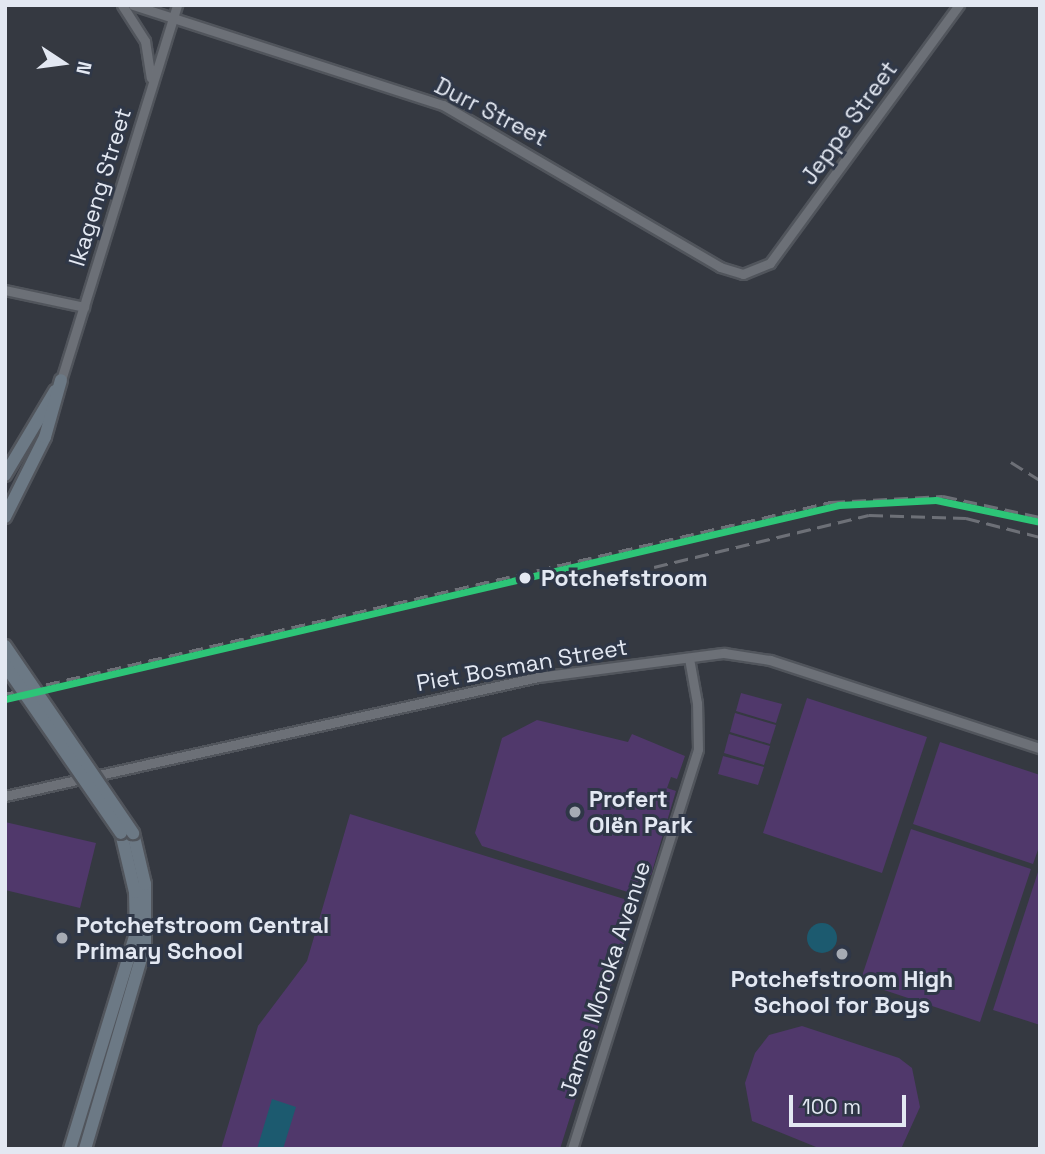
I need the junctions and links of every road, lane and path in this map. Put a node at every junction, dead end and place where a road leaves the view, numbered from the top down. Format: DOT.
graph roads {
  1 [pos="122,5"];
  2 [pos="133,5"];
  3 [pos="177,5"];
  4 [pos="959,5"];
  5 [pos="173,19"];
  6 [pos="152,83"];
  7 [pos="770,263"];
  8 [pos="5,290"];
  9 [pos="84,307"];
  10 [pos="61,380"];
  11 [pos="5,475"];
  12 [pos="5,517"];
  13 [pos="5,646"];
  14 [pos="688,658"];
  15 [pos="5,665"];
  16 [pos="1040,748"];
  17 [pos="5,796"];
  18 [pos="127,834"];
  19 [pos="70,1149"];
  20 [pos="85,1149"];
  21 [pos="572,1149"];
  1 -- 6 [label="street"];
  2 -- 5 [label="street, Durr Street"];
  3 -- 5 [label="street, Ikageng Street"];
  4 -- 7 [label="street, Jeppe Street"];
  5 -- 6 [label="street, Ikageng Street"];
  5 -- 7 [label="street, Durr Street"];
  6 -- 9 [label="street, Ikageng Street"];
  8 -- 9 [label="street"];
  9 -- 10 [label="street, Ikageng Street"];
  10 -- 11 [label="highway"];
  10 -- 12 [label="highway"];
  13 -- 18 [label="highway, bridge"];
  14 -- 16 [label="street, Piet Bosman Street"];
  14 -- 17 [label="street, Piet Bosman Street"];
  14 -- 21 [label="street, James Moroka Avenue"];
  15 -- 18 [label="highway, bridge"];
  18 -- 19 [label="highway"];
  18 -- 20 [label="highway"];
}
